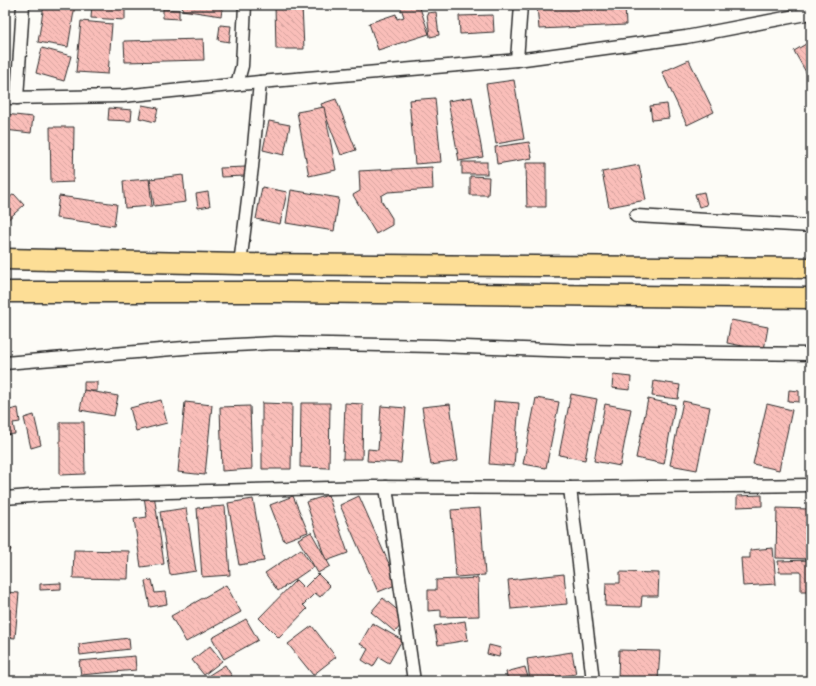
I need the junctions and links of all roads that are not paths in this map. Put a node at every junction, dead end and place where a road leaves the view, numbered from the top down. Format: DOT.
graph roads {
  1 [pos="23,5"];
  2 [pos="245,5"];
  3 [pos="521,5"];
  4 [pos="811,13"];
  5 [pos="517,60"];
  6 [pos="260,82"];
  7 [pos="237,84"];
  8 [pos="11,98"];
  9 [pos="636,216"];
  10 [pos="811,226"];
  11 [pos="5,259"];
  12 [pos="240,264"];
  13 [pos="811,268"];
  14 [pos="5,292"];
  15 [pos="811,298"];
  16 [pos="811,354"];
  17 [pos="5,363"];
  18 [pos="811,484"];
  19 [pos="386,487"];
  20 [pos="570,488"];
  21 [pos="5,498"];
  22 [pos="414,681"];
  23 [pos="593,681"];
  1 -- 8 [label="street"];
  2 -- 7 [label="street"];
  3 -- 5 [label="street"];
  4 -- 5 [label="street"];
  5 -- 6 [label="street"];
  6 -- 7 [label="street"];
  6 -- 12 [label="street"];
  7 -- 8 [label="street"];
  9 -- 10 [label="street"];
  11 -- 12 [label="main road"];
  12 -- 13 [label="main road"];
  14 -- 15 [label="main road"];
  16 -- 17 [label="street"];
  18 -- 20 [label="street"];
  19 -- 20 [label="street"];
  19 -- 21 [label="street"];
  19 -- 22 [label="street"];
  20 -- 23 [label="street"];
}
